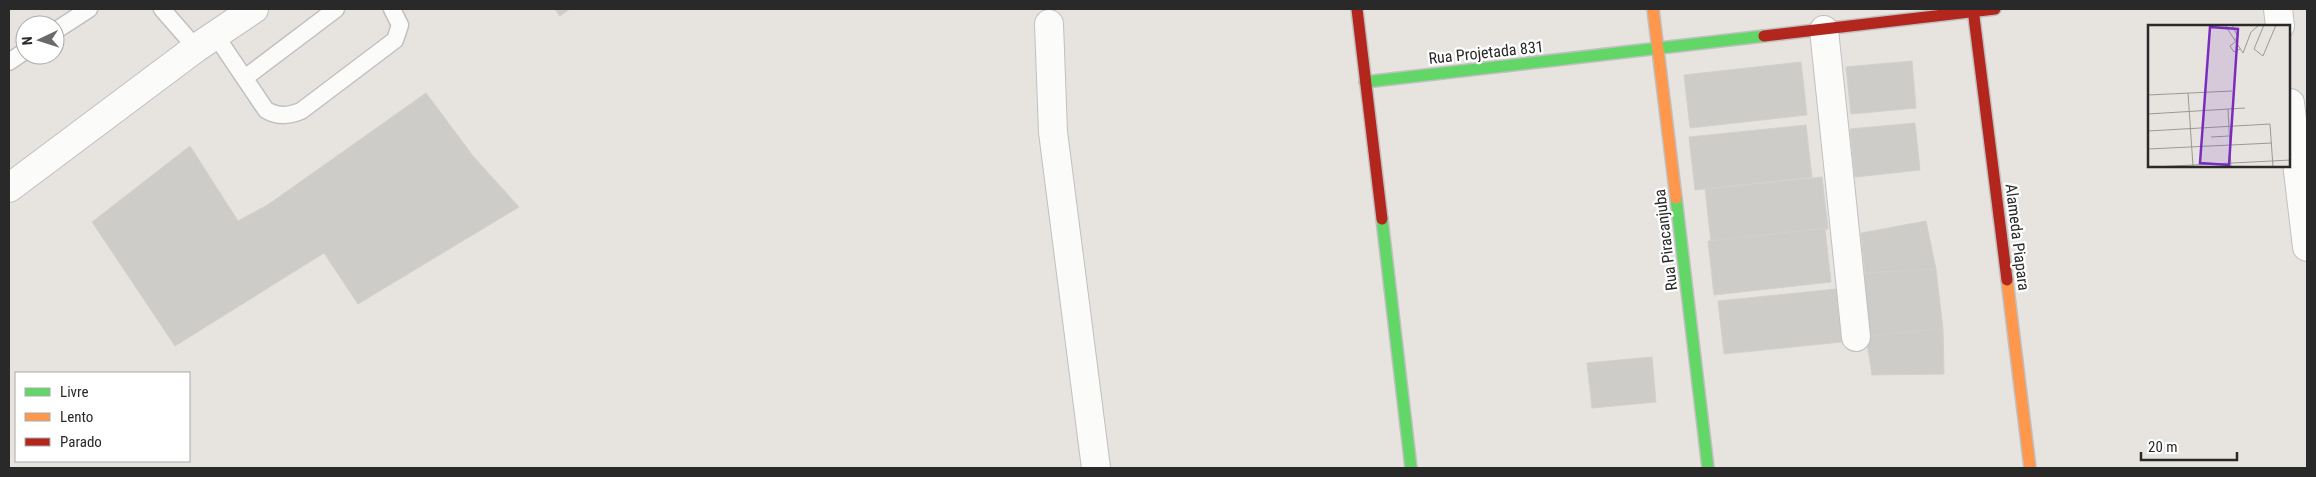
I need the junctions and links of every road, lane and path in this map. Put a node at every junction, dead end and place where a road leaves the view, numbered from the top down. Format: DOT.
graph roads {
  1 [pos="90,9"];
  2 [pos="162,9"];
  3 [pos="254,9"];
  4 [pos="336,9"];
  5 [pos="392,9"];
  6 [pos="1357,9"];
  7 [pos="1653,9"];
  8 [pos="1995,9"];
  9 [pos="2278,9"];
  10 [pos="1974,10"];
  11 [pos="1049,24"];
  12 [pos="65,25"];
  13 [pos="2280,25"];
  14 [pos="1824,30"];
  15 [pos="206,42"];
  16 [pos="1658,49"];
  17 [pos="246,77"];
  18 [pos="1366,82"];
  19 [pos="2291,112"];
  20 [pos="9,188"];
  21 [pos="2307,248"];
  22 [pos="1856,337"];
  23 [pos="1096,468"];
  24 [pos="1411,468"];
  25 [pos="1708,468"];
  26 [pos="2030,468"];
  1 -- 12 [label="lane"];
  2 -- 15 [label="lane"];
  3 -- 15 [label="street"];
  4 -- 17 [label="lane"];
  5 -- 17 [label="lane"];
  6 -- 18 [label="street"];
  7 -- 16 [label="street, Rua Piracanjuba"];
  8 -- 10 [label="street, Rua Projetada 831"];
  9 -- 13 [label="street"];
  10 -- 14 [label="street, Rua Projetada 831"];
  10 -- 26 [label="street, Alameda Piapara"];
  11 -- 23 [label="street"];
  14 -- 16 [label="street, Rua Projetada 831"];
  14 -- 22 [label="street"];
  15 -- 17 [label="lane"];
  15 -- 20 [label="street"];
  16 -- 18 [label="street, Rua Projetada 831"];
  16 -- 25 [label="street, Rua Piracanjuba"];
  18 -- 24 [label="street"];
  19 -- 21 [label="street"];
}
